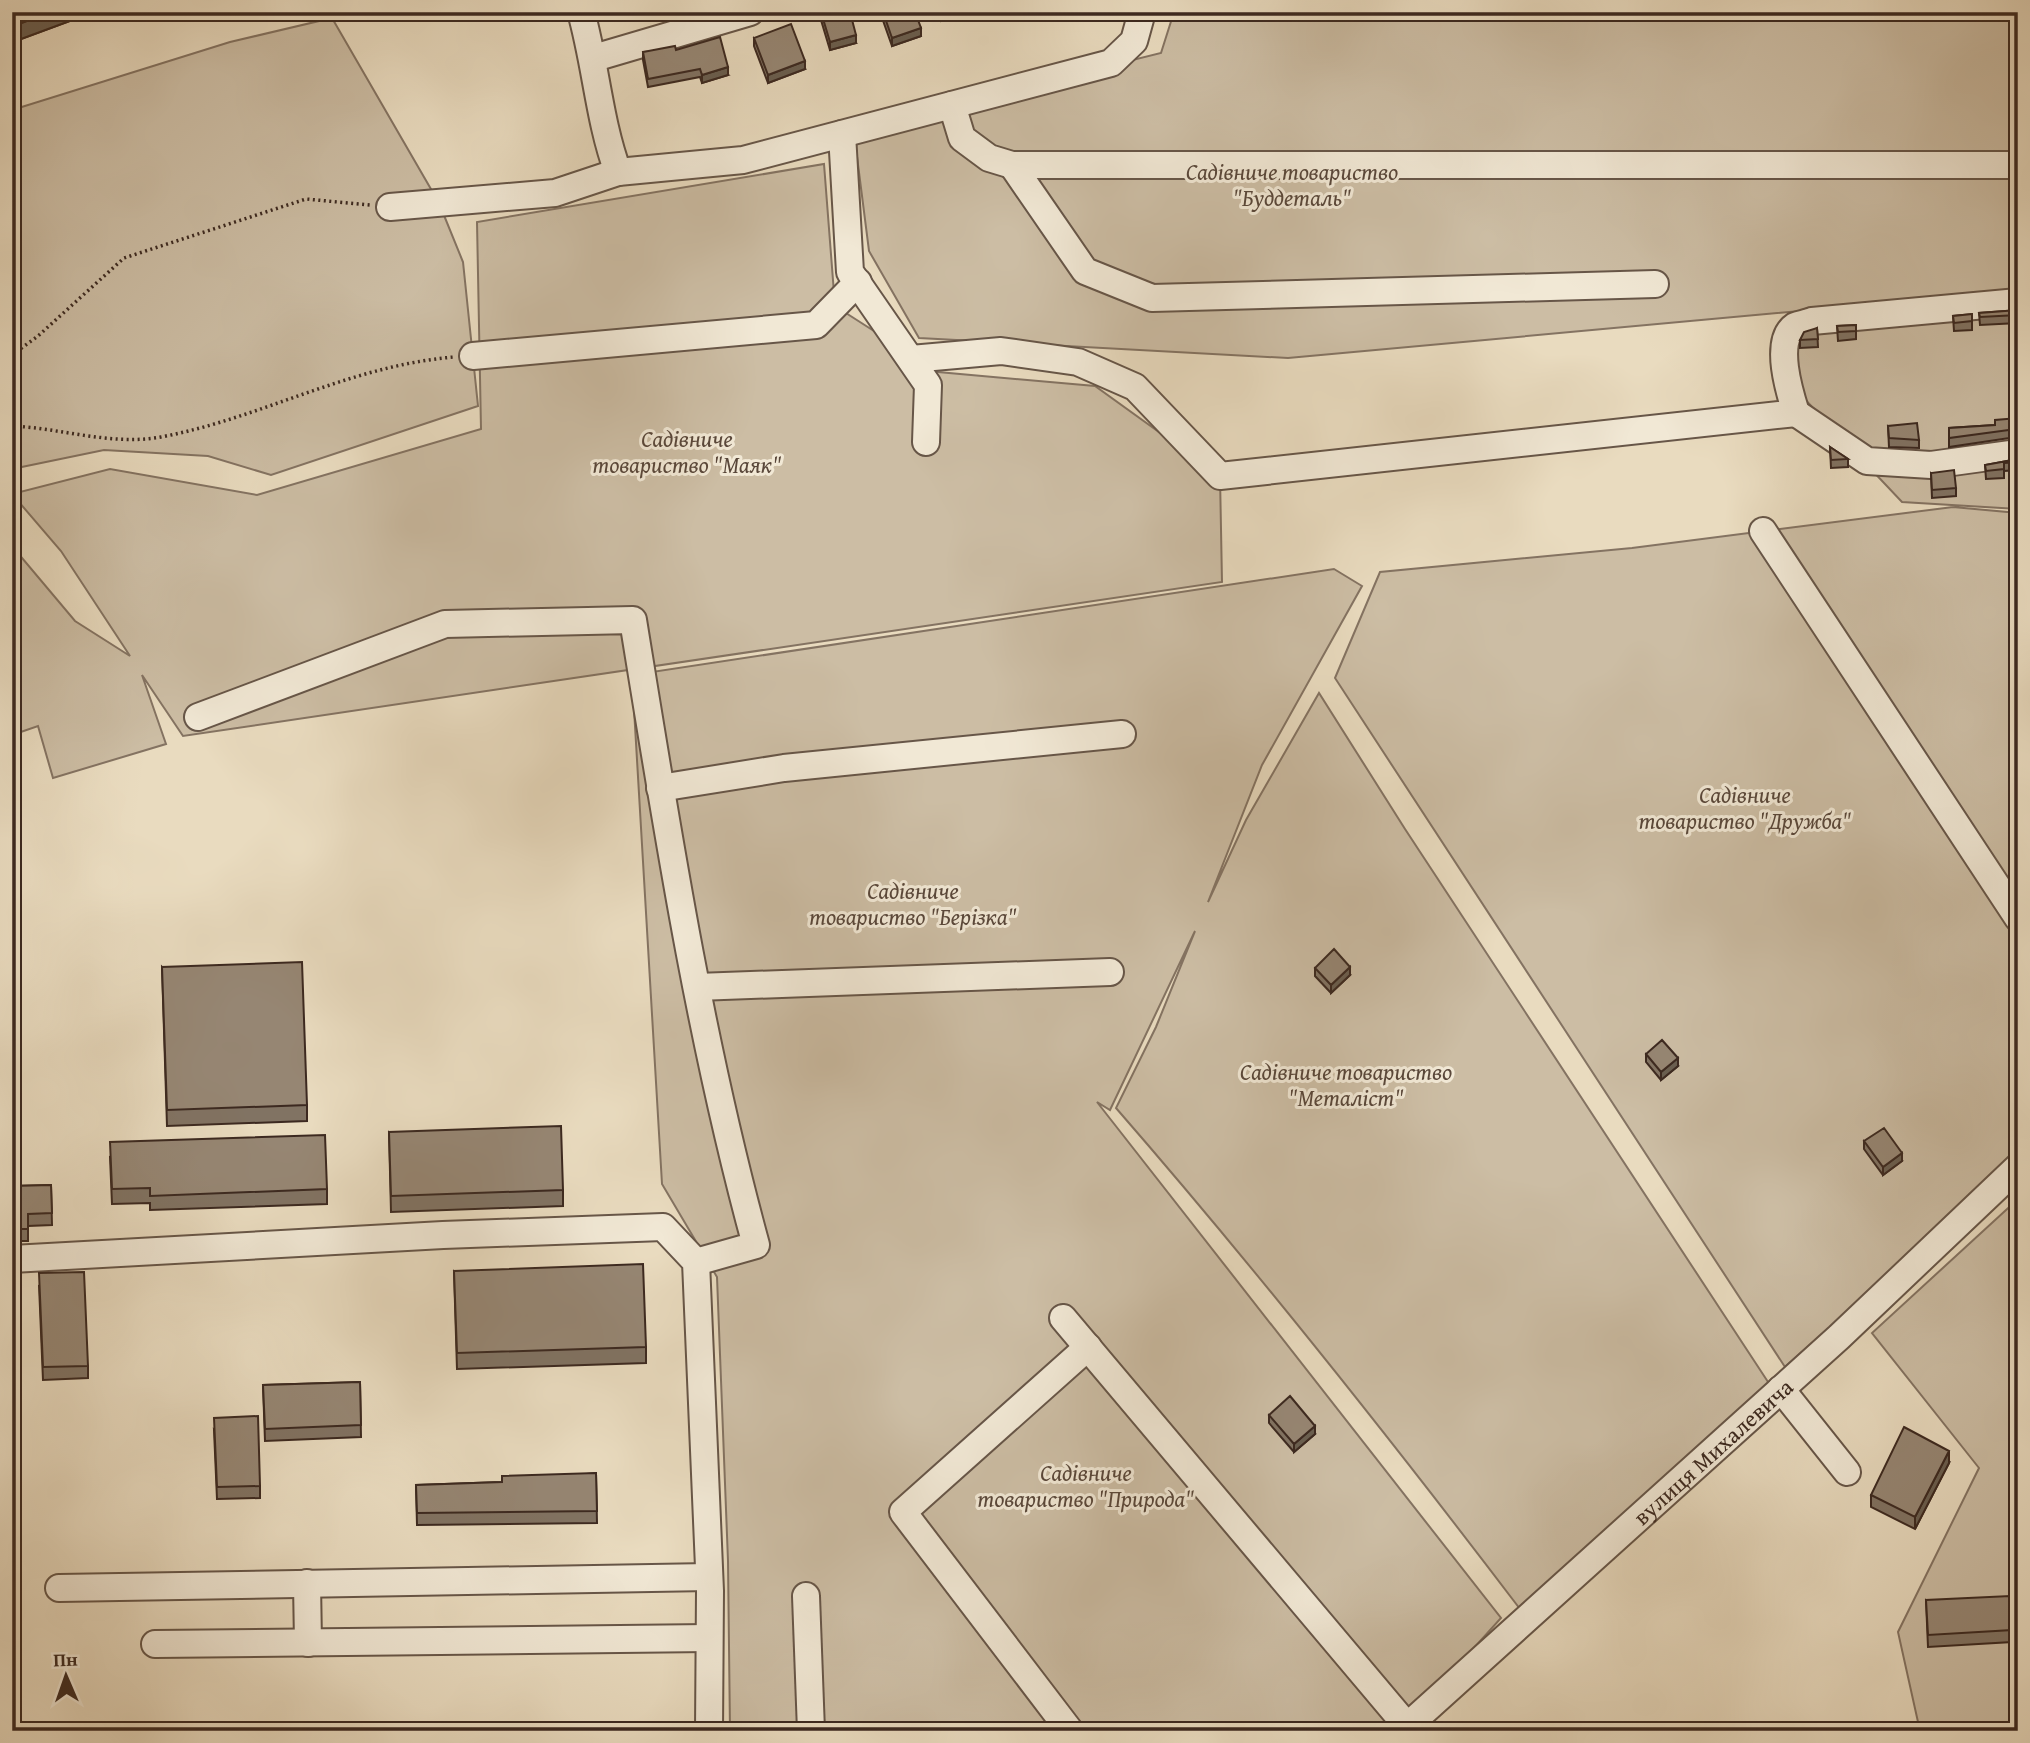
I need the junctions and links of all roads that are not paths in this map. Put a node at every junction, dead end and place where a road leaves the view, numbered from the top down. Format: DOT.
graph roads {
  1 [pos="581,12"];
  2 [pos="750,12"];
  3 [pos="1142,12"];
  4 [pos="594,58"];
  5 [pos="951,105"];
  6 [pos="842,134"];
  7 [pos="1012,165"];
  8 [pos="2018,165"];
  9 [pos="618,172"];
  10 [pos="390,207"];
  11 [pos="858,282"];
  12 [pos="1655,284"];
  13 [pos="2018,302"];
  14 [pos="473,356"];
  15 [pos="911,359"];
  16 [pos="1796,414"];
  17 [pos="926,442"];
  18 [pos="2018,453"];
  19 [pos="1763,531"];
  20 [pos="198,718"];
  21 [pos="1122,734"];
  22 [pos="660,788"];
  23 [pos="2018,918"];
  24 [pos="1110,972"];
  25 [pos="697,987"];
  26 [pos="2018,1167"];
  27 [pos="12,1259"];
  28 [pos="696,1262"];
  29 [pos="1063,1318"];
  30 [pos="1088,1347"];
  31 [pos="1781,1389"];
  32 [pos="1847,1472"];
  33 [pos="709,1577"];
  34 [pos="307,1583"];
  35 [pos="59,1588"];
  36 [pos="806,1596"];
  37 [pos="709,1639"];
  38 [pos="308,1643"];
  39 [pos="155,1644"];
  40 [pos="1404,1728"];
  41 [pos="709,1731"];
  42 [pos="811,1731"];
  43 [pos="1070,1731"];
  1 -- 4 [label="street"];
  2 -- 4 [label="street"];
  3 -- 5 [label="street"];
  4 -- 9 [label="street"];
  5 -- 6 [label="street"];
  5 -- 7 [label="street"];
  6 -- 9 [label="street"];
  6 -- 11 [label="street"];
  7 -- 8 [label="street"];
  7 -- 12 [label="street"];
  9 -- 10 [label="street"];
  11 -- 14 [label="street"];
  11 -- 15 [label="street"];
  13 -- 16 [label="street"];
  15 -- 16 [label="street"];
  15 -- 17 [label="street"];
  16 -- 18 [label="street"];
  19 -- 23 [label="street"];
  20 -- 22 [label="street"];
  21 -- 22 [label="street"];
  22 -- 25 [label="street"];
  24 -- 25 [label="street"];
  25 -- 28 [label="street"];
  26 -- 31 [label="street, вулиця Михалевича"];
  27 -- 28 [label="street"];
  28 -- 33 [label="street"];
  29 -- 30 [label="street"];
  30 -- 40 [label="street"];
  30 -- 43 [label="street"];
  31 -- 32 [label="street"];
  31 -- 40 [label="street, вулиця Михалевича"];
  33 -- 34 [label="street"];
  33 -- 37 [label="street"];
  34 -- 35 [label="street"];
  34 -- 38 [label="street"];
  36 -- 42 [label="street"];
  37 -- 38 [label="street"];
  37 -- 41 [label="street"];
  38 -- 39 [label="street"];
}
